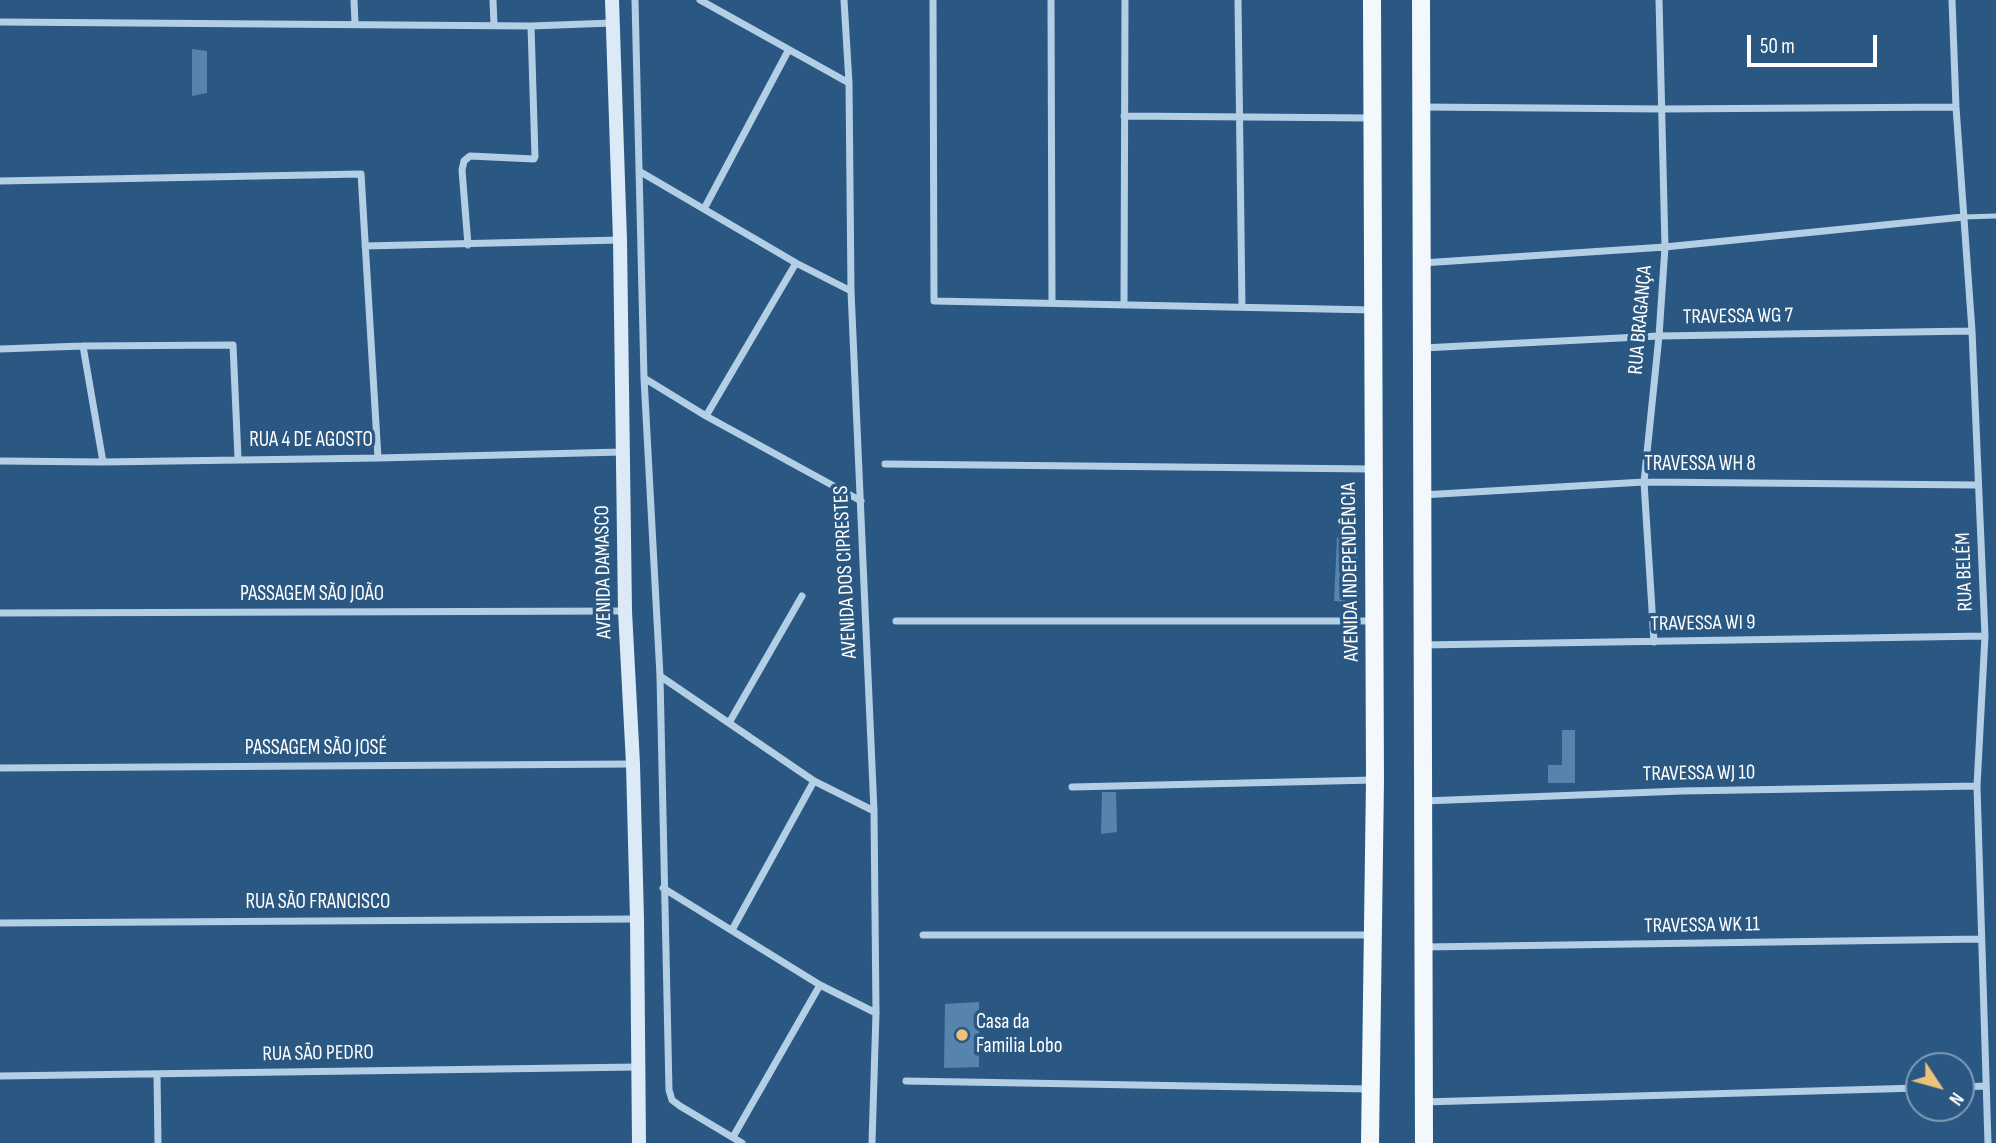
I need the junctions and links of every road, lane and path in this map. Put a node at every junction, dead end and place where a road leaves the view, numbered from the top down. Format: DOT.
graph roads {
  1 [pos="354,0"];
  2 [pos="493,0"];
  3 [pos="612,0"];
  4 [pos="635,0"];
  5 [pos="700,0"];
  6 [pos="844,0"];
  7 [pos="933,0"];
  8 [pos="1051,0"];
  9 [pos="1125,0"];
  10 [pos="1238,0"];
  11 [pos="1372,0"];
  12 [pos="1421,0"];
  13 [pos="1659,0"];
  14 [pos="1952,0"];
  15 [pos="0,22"];
  16 [pos="355,23"];
  17 [pos="612,23"];
  18 [pos="494,25"];
  19 [pos="530,26"];
  20 [pos="788,51"];
  21 [pos="849,83"];
  22 [pos="1420,107"];
  23 [pos="1956,107"];
  24 [pos="1663,109"];
  25 [pos="1125,116"];
  26 [pos="1238,117"];
  27 [pos="1372,118"];
  28 [pos="639,171"];
  29 [pos="0,181"];
  30 [pos="704,209"];
  31 [pos="1996,216"];
  32 [pos="1963,217"];
  33 [pos="620,240"];
  34 [pos="468,245"];
  35 [pos="365,246"];
  36 [pos="1665,247"];
  37 [pos="796,263"];
  38 [pos="1422,263"];
  39 [pos="851,291"];
  40 [pos="1052,303"];
  41 [pos="1124,305"];
  42 [pos="1242,307"];
  43 [pos="1373,310"];
  44 [pos="1972,331"];
  45 [pos="1659,336"];
  46 [pos="83,346"];
  47 [pos="1421,348"];
  48 [pos="0,349"];
  49 [pos="644,378"];
  50 [pos="706,416"];
  51 [pos="622,452"];
  52 [pos="238,458"];
  53 [pos="377,458"];
  54 [pos="0,461"];
  55 [pos="103,462"];
  56 [pos="885,464"];
  57 [pos="1373,469"];
  58 [pos="1644,482"];
  59 [pos="1979,485"];
  60 [pos="1421,495"];
  61 [pos="861,501"];
  62 [pos="802,596"];
  63 [pos="625,611"];
  64 [pos="0,613"];
  65 [pos="896,621"];
  66 [pos="1375,621"];
  67 [pos="1985,636"];
  68 [pos="1654,642"];
  69 [pos="1422,645"];
  70 [pos="660,676"];
  71 [pos="729,723"];
  72 [pos="633,764"];
  73 [pos="0,768"];
  74 [pos="1375,780"];
  75 [pos="814,781"];
  76 [pos="1976,786"];
  77 [pos="1072,787"];
  78 [pos="1422,801"];
  79 [pos="874,811"];
  80 [pos="663,888"];
  81 [pos="637,919"];
  82 [pos="0,923"];
  83 [pos="732,930"];
  84 [pos="923,935"];
  85 [pos="1373,935"];
  86 [pos="1981,939"];
  87 [pos="1423,947"];
  88 [pos="820,985"];
  89 [pos="876,1013"];
  90 [pos="637,1067"];
  91 [pos="157,1074"];
  92 [pos="0,1076"];
  93 [pos="906,1081"];
  94 [pos="1975,1086"];
  95 [pos="1986,1086"];
  96 [pos="1905,1088"];
  97 [pos="1369,1089"];
  98 [pos="1423,1102"];
  99 [pos="733,1137"];
  100 [pos="158,1143"];
  101 [pos="639,1143"];
  102 [pos="742,1143"];
  103 [pos="872,1143"];
  104 [pos="1370,1143"];
  105 [pos="1424,1143"];
  106 [pos="1988,1143"];
  1 -- 16 [label="street"];
  2 -- 18 [label="street"];
  3 -- 17 [label="street, AVENIDA DAMASCO"];
  4 -- 28 [label="street"];
  5 -- 20 [label="street"];
  6 -- 21 [label="street, AVENIDA DOS CIPRESTES"];
  7 -- 40 [label="street"];
  8 -- 40 [label="street"];
  9 -- 25 [label="street"];
  10 -- 26 [label="street"];
  11 -- 27 [label="main road, AVENIDA INDEPENDÊNCIA"];
  12 -- 22 [label="main road"];
  13 -- 24 [label="street, RUA BRAGANÇA"];
  14 -- 23 [label="street, RUA BELÉM"];
  15 -- 16 [label="street"];
  16 -- 18 [label="street"];
  17 -- 19 [label="street"];
  17 -- 33 [label="street, AVENIDA DAMASCO"];
  18 -- 19 [label="street"];
  19 -- 34 [label="street"];
  20 -- 21 [label="street"];
  20 -- 30 [label="street"];
  21 -- 39 [label="street, AVENIDA DOS CIPRESTES"];
  22 -- 24 [label="street"];
  22 -- 38 [label="main road"];
  23 -- 24 [label="street"];
  23 -- 32 [label="street, RUA BELÉM"];
  24 -- 36 [label="street, RUA BRAGANÇA"];
  25 -- 26 [label="street"];
  25 -- 41 [label="street"];
  26 -- 27 [label="street"];
  26 -- 42 [label="street"];
  27 -- 43 [label="main road, AVENIDA INDEPENDÊNCIA"];
  28 -- 30 [label="street"];
  28 -- 49 [label="street"];
  29 -- 35 [label="street"];
  30 -- 37 [label="street"];
  31 -- 32 [label="lane"];
  32 -- 36 [label="street"];
  32 -- 44 [label="street, RUA BELÉM"];
  33 -- 34 [label="street"];
  33 -- 51 [label="street, AVENIDA DAMASCO"];
  34 -- 35 [label="street"];
  35 -- 53 [label="street"];
  36 -- 38 [label="street"];
  36 -- 45 [label="street, RUA BRAGANÇA"];
  37 -- 39 [label="street"];
  37 -- 50 [label="street"];
  38 -- 47 [label="main road"];
  39 -- 61 [label="street, AVENIDA DOS CIPRESTES"];
  40 -- 41 [label="street"];
  41 -- 42 [label="street"];
  42 -- 43 [label="street"];
  43 -- 57 [label="main road, AVENIDA INDEPENDÊNCIA"];
  44 -- 45 [label="street, TRAVESSA WG 7"];
  44 -- 59 [label="street, RUA BELÉM"];
  45 -- 47 [label="street, TRAVESSA WG 7"];
  45 -- 58 [label="street, RUA BRAGANÇA"];
  46 -- 48 [label="street"];
  46 -- 52 [label="street"];
  46 -- 55 [label="street"];
  47 -- 60 [label="main road"];
  49 -- 50 [label="street"];
  49 -- 70 [label="street"];
  50 -- 61 [label="street"];
  51 -- 53 [label="street, RUA 4 DE AGOSTO"];
  51 -- 63 [label="street, AVENIDA DAMASCO"];
  52 -- 53 [label="street, RUA 4 DE AGOSTO"];
  52 -- 55 [label="street, RUA 4 DE AGOSTO"];
  54 -- 55 [label="street, RUA 4 DE AGOSTO"];
  56 -- 57 [label="street"];
  57 -- 66 [label="main road, AVENIDA INDEPENDÊNCIA"];
  58 -- 59 [label="street, TRAVESSA WH 8"];
  58 -- 60 [label="street, TRAVESSA WH 8"];
  58 -- 68 [label="street, RUA BRAGANÇA"];
  59 -- 67 [label="street, RUA BELÉM"];
  60 -- 69 [label="main road"];
  61 -- 79 [label="street, AVENIDA DOS CIPRESTES"];
  62 -- 71 [label="street"];
  63 -- 64 [label="street, PASSAGEM SÃO JOÃO"];
  63 -- 72 [label="street, AVENIDA DAMASCO"];
  65 -- 66 [label="street"];
  66 -- 74 [label="main road, AVENIDA INDEPENDÊNCIA"];
  67 -- 68 [label="street, TRAVESSA WI 9"];
  67 -- 76 [label="street, RUA BELÉM"];
  68 -- 69 [label="street, TRAVESSA WI 9"];
  69 -- 78 [label="main road"];
  70 -- 71 [label="street"];
  70 -- 80 [label="street"];
  71 -- 75 [label="street"];
  72 -- 73 [label="street, PASSAGEM SÃO JOSÉ"];
  72 -- 81 [label="street, AVENIDA DAMASCO"];
  74 -- 77 [label="street"];
  74 -- 85 [label="main road, AVENIDA INDEPENDÊNCIA"];
  75 -- 79 [label="street"];
  75 -- 83 [label="street"];
  76 -- 78 [label="street, TRAVESSA WJ 10"];
  76 -- 86 [label="street, RUA BELÉM"];
  78 -- 87 [label="main road"];
  79 -- 89 [label="street, AVENIDA DOS CIPRESTES"];
  80 -- 83 [label="street"];
  80 -- 99 [label="street"];
  81 -- 82 [label="street, RUA SÃO FRANCISCO"];
  81 -- 90 [label="street, AVENIDA DAMASCO"];
  83 -- 88 [label="street"];
  84 -- 85 [label="street"];
  85 -- 97 [label="main road, AVENIDA INDEPENDÊNCIA"];
  86 -- 87 [label="street, TRAVESSA WK 11"];
  86 -- 95 [label="street, RUA BELÉM"];
  87 -- 98 [label="main road"];
  88 -- 89 [label="street"];
  88 -- 99 [label="street"];
  89 -- 103 [label="street, AVENIDA DOS CIPRESTES"];
  90 -- 91 [label="street, RUA SÃO PEDRO"];
  90 -- 101 [label="street, AVENIDA DAMASCO"];
  91 -- 92 [label="street, RUA SÃO PEDRO"];
  91 -- 100 [label="street"];
  93 -- 97 [label="street"];
  94 -- 95 [label="street"];
  95 -- 106 [label="street, RUA BELÉM"];
  96 -- 98 [label="street"];
  97 -- 104 [label="main road, AVENIDA INDEPENDÊNCIA"];
  98 -- 105 [label="main road"];
  99 -- 102 [label="street"];
}
